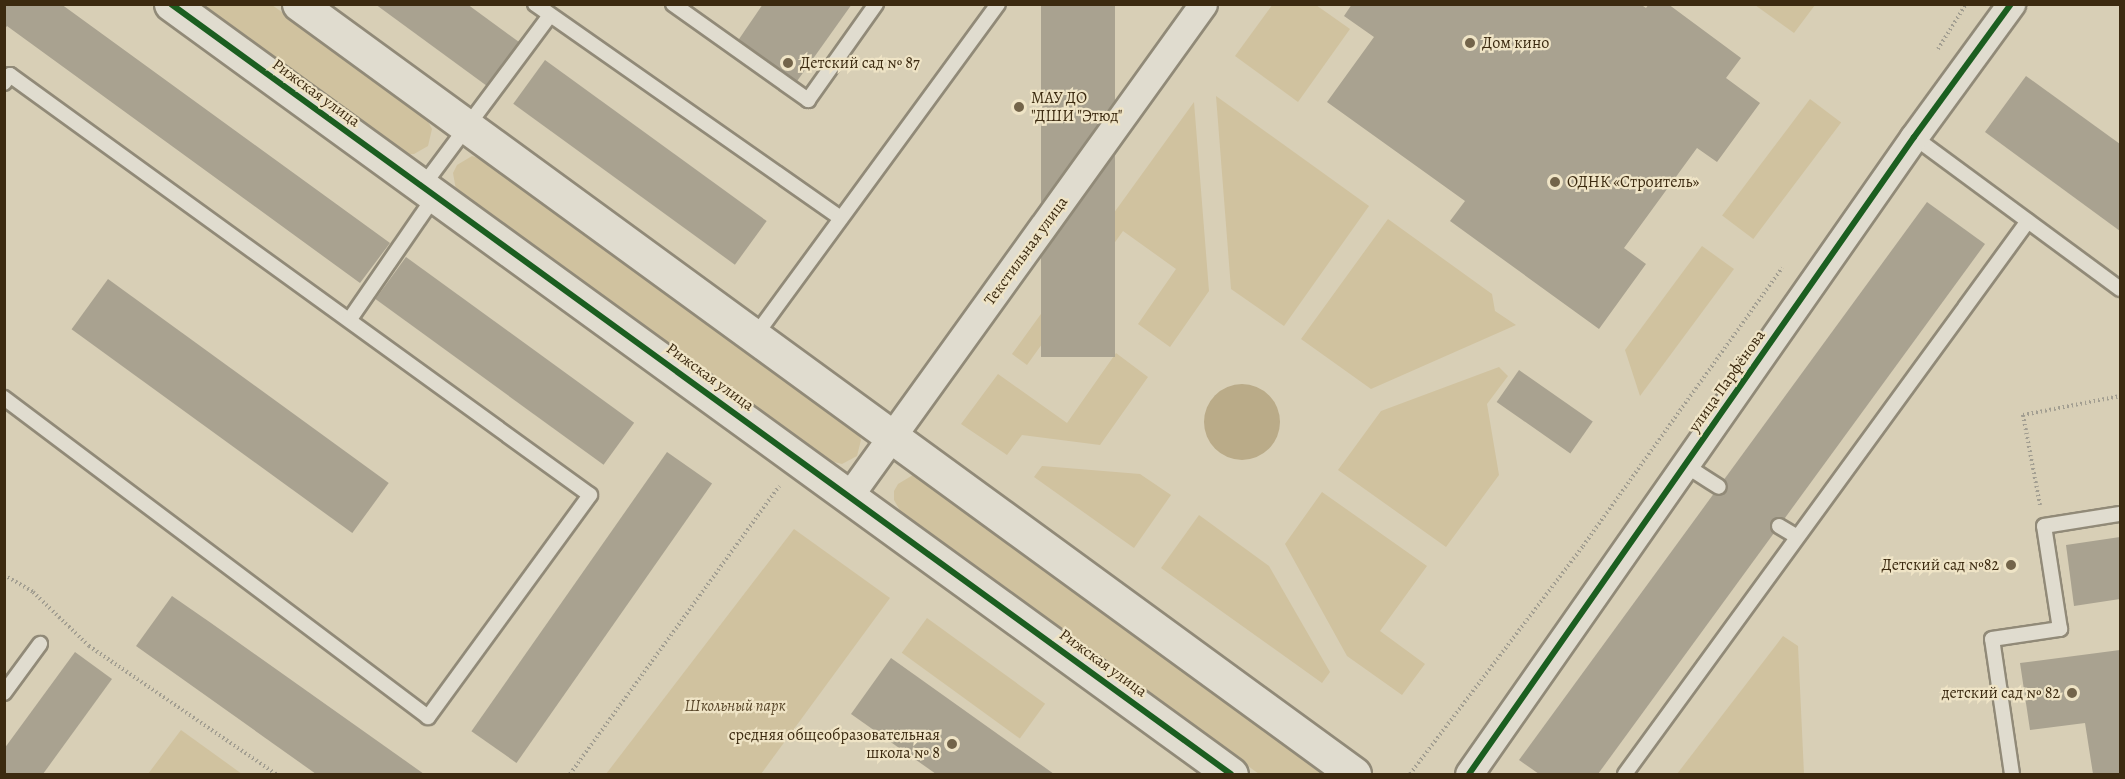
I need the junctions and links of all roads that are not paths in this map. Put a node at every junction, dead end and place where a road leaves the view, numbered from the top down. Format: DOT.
graph roads {
  1 [pos="171,4"];
  2 [pos="299,4"];
  3 [pos="535,4"];
  4 [pos="673,4"];
  5 [pos="876,4"];
  6 [pos="998,4"];
  7 [pos="1203,4"];
  8 [pos="2012,4"];
  9 [pos="550,15"];
  10 [pos="4,83"];
  11 [pos="466,126"];
  12 [pos="1914,137"];
  13 [pos="428,191"];
  14 [pos="841,218"];
  15 [pos="2028,221"];
  16 [pos="2121,289"];
  17 [pos="350,319"];
  18 [pos="755,336"];
  19 [pos="4,398"];
  20 [pos="892,437"];
  21 [pos="1685,465"];
  22 [pos="1719,487"];
  23 [pos="849,496"];
  24 [pos="2121,514"];
  25 [pos="1779,526"];
  26 [pos="1797,537"];
  27 [pos="40,644"];
  28 [pos="4,693"];
  29 [pos="1231,774"];
  30 [pos="1354,774"];
  31 [pos="1469,774"];
  32 [pos="1625,774"];
  33 [pos="2012,774"];
  1 -- 13 [label="street, Рижская улица"];
  2 -- 11 [label="street"];
  3 -- 9 [label="lane"];
  4 -- 5 [label="lane"];
  6 -- 14 [label="lane"];
  7 -- 20 [label="street, Текстильная улица"];
  8 -- 12 [label="street, улица Парфёнова"];
  9 -- 11 [label="lane"];
  9 -- 14 [label="lane"];
  10 -- 17 [label="lane"];
  11 -- 13 [label="lane"];
  11 -- 18 [label="street"];
  12 -- 15 [label="lane"];
  12 -- 21 [label="street, улица Парфёнова"];
  13 -- 17 [label="lane"];
  13 -- 23 [label="street, Рижская улица"];
  14 -- 18 [label="lane"];
  15 -- 16 [label="lane"];
  15 -- 26 [label="lane"];
  17 -- 19 [label="lane"];
  18 -- 20 [label="street"];
  20 -- 23 [label="street, Текстильная улица"];
  20 -- 30 [label="street"];
  21 -- 22 [label="lane"];
  21 -- 31 [label="street, улица Парфёнова"];
  23 -- 29 [label="street, Рижская улица"];
  24 -- 33 [label="lane"];
  25 -- 26 [label="lane"];
  26 -- 32 [label="lane"];
  27 -- 28 [label="lane"];
}
